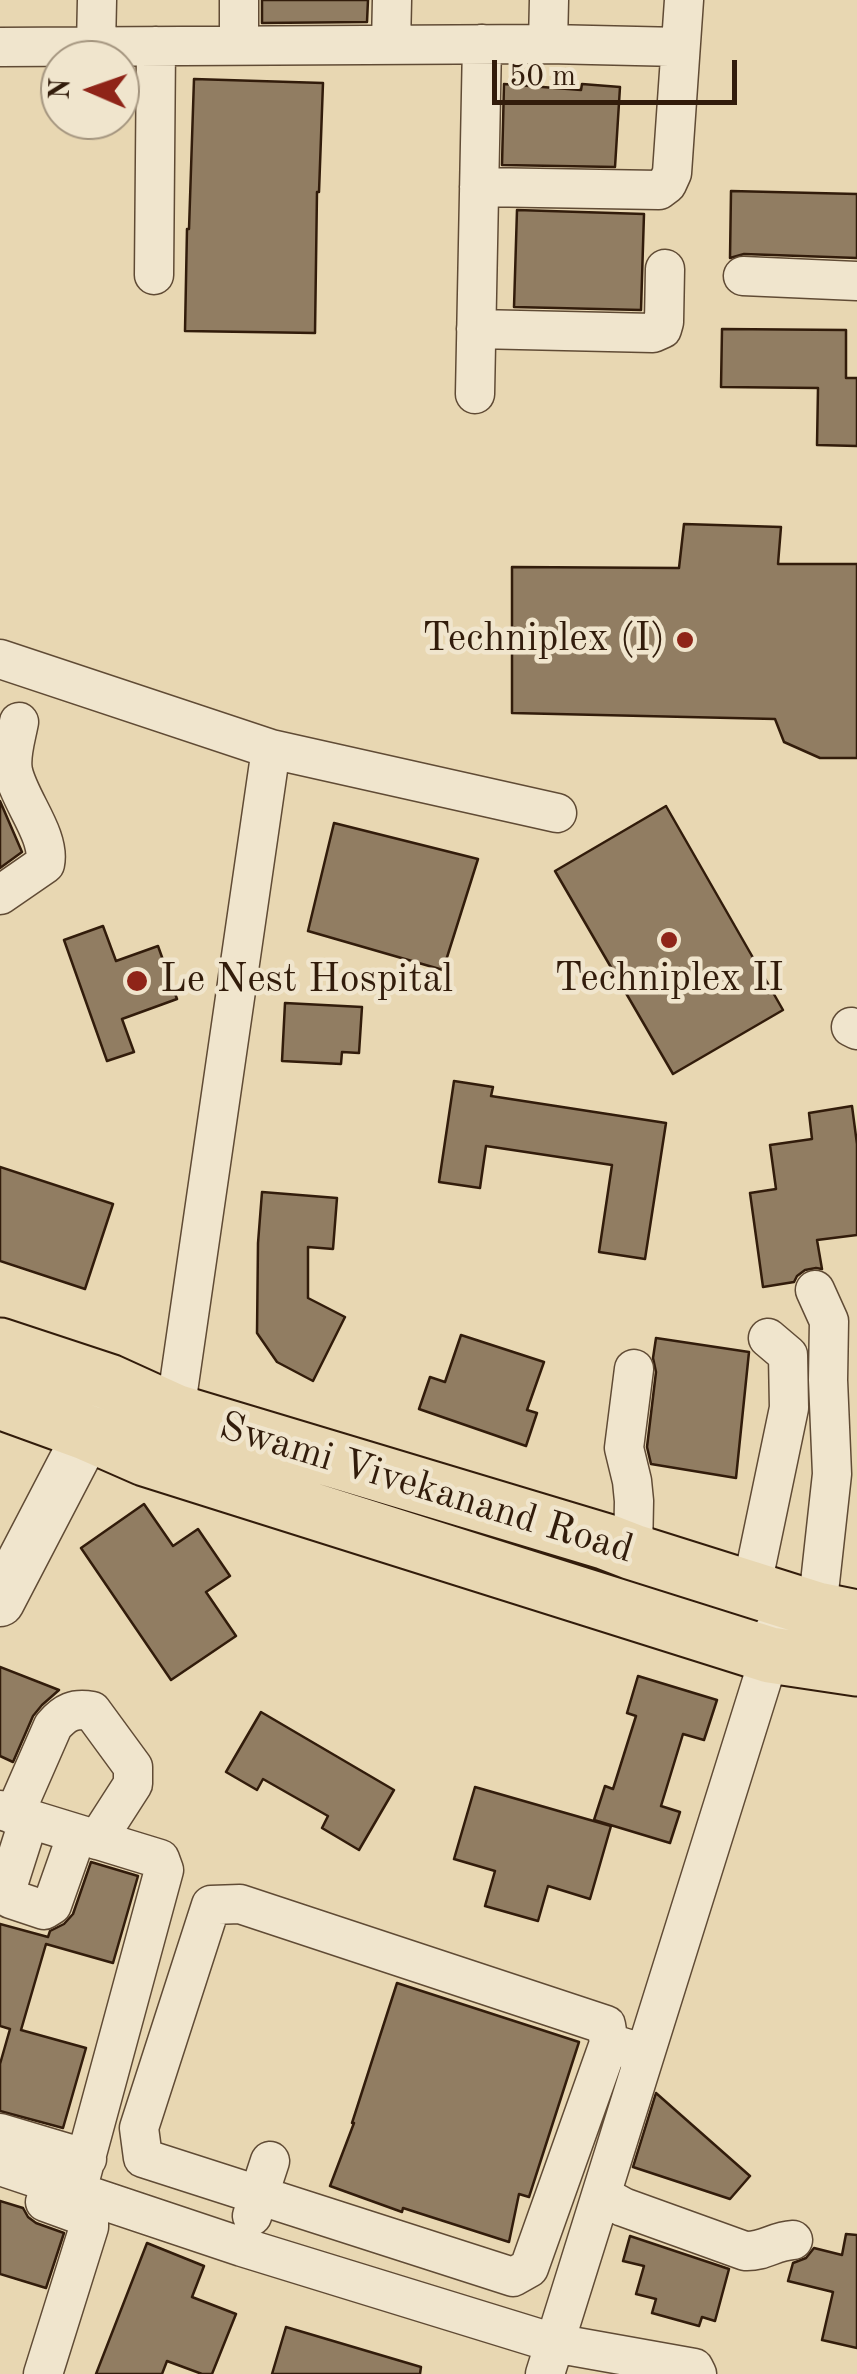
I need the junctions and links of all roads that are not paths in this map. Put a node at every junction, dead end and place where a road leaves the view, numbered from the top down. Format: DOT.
graph roads {
  1 [pos="97,0"];
  2 [pos="240,0"];
  3 [pos="392,0"];
  4 [pos="550,0"];
  5 [pos="684,0"];
  6 [pos="96,40"];
  7 [pos="482,44"];
  8 [pos="548,44"];
  9 [pos="239,45"];
  10 [pos="391,45"];
  11 [pos="140,46"];
  12 [pos="156,46"];
  13 [pos="0,47"];
  14 [pos="40,47"];
  15 [pos="680,47"];
  16 [pos="479,188"];
  17 [pos="665,268"];
  18 [pos="154,276"];
  19 [pos="742,276"];
  20 [pos="857,281"];
  21 [pos="476,330"];
  22 [pos="475,394"];
  23 [pos="0,659"];
  24 [pos="19,722"];
  25 [pos="272,750"];
  26 [pos="558,813"];
  27 [pos="0,894"];
  28 [pos="816,1290"];
  29 [pos="768,1338"];
  30 [pos="0,1346"];
  31 [pos="634,1368"];
  32 [pos="108,1382"];
  33 [pos="0,1401"];
  34 [pos="175,1412"];
  35 [pos="88,1433"];
  36 [pos="634,1552"];
  37 [pos="0,1602"];
  38 [pos="801,1604"];
  39 [pos="770,1655"];
  40 [pos="857,1668"];
  41 [pos="14,1815"];
  42 [pos="87,1837"];
  43 [pos="614,2048"];
  44 [pos="0,2133"];
  45 [pos="0,2166"];
  46 [pos="264,2178"];
  47 [pos="0,2187"];
  48 [pos="63,2189"];
  49 [pos="601,2195"];
  50 [pos="793,2240"];
  51 [pos="242,2247"];
  52 [pos="549,2359"];
  53 [pos="43,2374"];
  54 [pos="698,2374"];
  1 -- 6 [label="street"];
  2 -- 9 [label="street"];
  3 -- 10 [label="street"];
  4 -- 8 [label="street"];
  5 -- 15 [label="street"];
  7 -- 8 [label="street"];
  7 -- 10 [label="street"];
  7 -- 16 [label="street"];
  8 -- 15 [label="street"];
  9 -- 10 [label="street"];
  9 -- 12 [label="street"];
  11 -- 12 [label="street"];
  12 -- 18 [label="street"];
  13 -- 14 [label="street"];
  15 -- 16 [label="street"];
  16 -- 21 [label="street"];
  17 -- 21 [label="street"];
  19 -- 20 [label="street"];
  21 -- 22 [label="street"];
  23 -- 25 [label="street"];
  24 -- 27 [label="street"];
  25 -- 26 [label="street"];
  25 -- 34 [label="street"];
  28 -- 38 [label="street"];
  29 -- 38 [label="street"];
  30 -- 32 [label="main road, Swami Vivekanand Road"];
  31 -- 36 [label="street"];
  32 -- 34 [label="main road, Swami Vivekanand Road"];
  32 -- 35 [label="street"];
  33 -- 35 [label="main road, Swami Vivekanand Road"];
  34 -- 36 [label="main road, Swami Vivekanand Road"];
  35 -- 37 [label="street"];
  35 -- 39 [label="main road, Swami Vivekanand Road"];
  36 -- 38 [label="main road, Swami Vivekanand Road"];
  38 -- 39 [label="street"];
  39 -- 40 [label="main road, Swami Vivekanand Road"];
  39 -- 43 [label="street"];
  41 -- 42 [label="street"];
  41 -- 42 [label="street"];
  41 -- 42 [label="street"];
  42 -- 48 [label="street"];
  43 -- 46 [label="street"];
  43 -- 46 [label="street"];
  43 -- 49 [label="street"];
  44 -- 48 [label="street"];
  45 -- 48 [label="street"];
  46 -- 51 [label="street"];
  47 -- 48 [label="street"];
  48 -- 51 [label="street"];
  48 -- 53 [label="street"];
  49 -- 50 [label="street"];
  49 -- 52 [label="street"];
  51 -- 52 [label="street"];
  52 -- 54 [label="street"];
}
